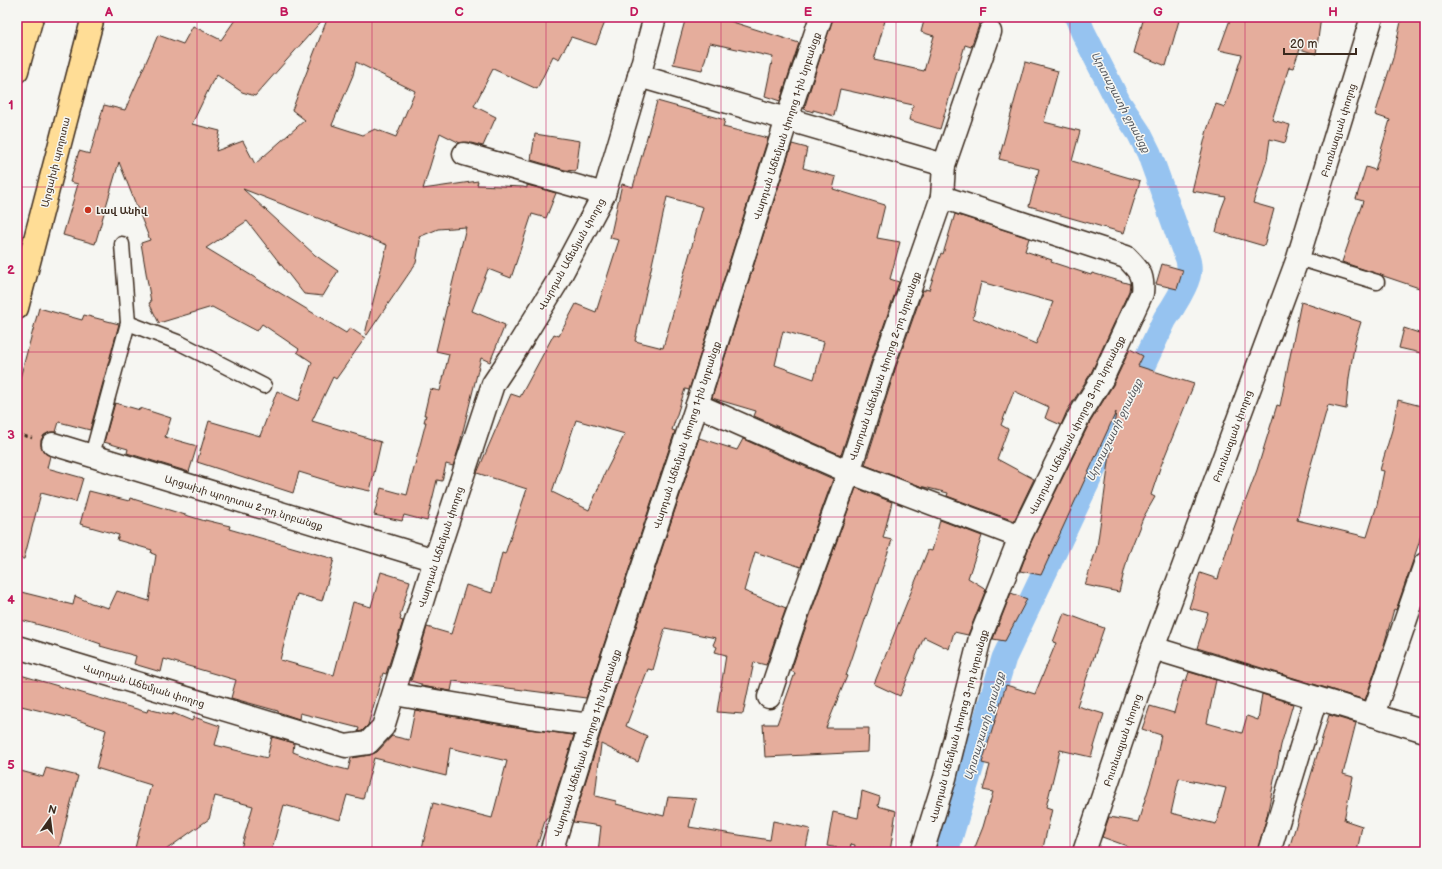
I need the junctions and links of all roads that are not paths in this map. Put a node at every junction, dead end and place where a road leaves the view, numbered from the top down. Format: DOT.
graph roads {
  1 [pos="32,17"];
  2 [pos="93,17"];
  3 [pos="655,17"];
  4 [pos="821,17"];
  5 [pos="1372,17"];
  6 [pos="990,32"];
  7 [pos="17,71"];
  8 [pos="639,76"];
  9 [pos="787,119"];
  10 [pos="464,154"];
  11 [pos="944,165"];
  12 [pos="604,194"];
  13 [pos="942,197"];
  14 [pos="122,244"];
  15 [pos="1298,258"];
  16 [pos="1377,282"];
  17 [pos="17,308"];
  18 [pos="128,323"];
  19 [pos="264,386"];
  20 [pos="697,405"];
  21 [pos="53,444"];
  22 [pos="92,455"];
  23 [pos="849,472"];
  24 [pos="1020,537"];
  25 [pos="435,560"];
  26 [pos="1425,564"];
  27 [pos="17,647"];
  28 [pos="1153,648"];
  29 [pos="394,694"];
  30 [pos="769,697"];
  31 [pos="1316,698"];
  32 [pos="1373,715"];
  33 [pos="590,725"];
  34 [pos="1425,731"];
  35 [pos="551,852"];
  36 [pos="922,852"];
  37 [pos="1084,852"];
  38 [pos="1269,852"];
  1 -- 7 [label="main road"];
  2 -- 17 [label="main road, Արցախի պողոտա"];
  3 -- 8 [label="street, Վարդան Աճեմյան փողոց"];
  4 -- 9 [label="street, Վարդան Աճեմյան փողոց 1-ին նրբանցք"];
  5 -- 15 [label="street, Բուռնազյան փողոց"];
  6 -- 11 [label="street, Վարդան Աճեմյան փողոց 2-րդ նրբանցք"];
  8 -- 9 [label="street"];
  8 -- 12 [label="street, Վարդան Աճեմյան փողոց"];
  9 -- 11 [label="street"];
  9 -- 20 [label="street, Վարդան Աճեմյան փողոց 1-ին նրբանցք"];
  10 -- 12 [label="street"];
  11 -- 13 [label="street, Վարդան Աճեմյան փողոց 2-րդ նրբանցք"];
  12 -- 25 [label="street, Վարդան Աճեմյան փողոց"];
  13 -- 23 [label="street, Վարդան Աճեմյան փողոց 2-րդ նրբանցք"];
  13 -- 24 [label="street, Վարդան Աճեմյան փողոց 3-րդ նրբանցք"];
  14 -- 18 [label="lane"];
  15 -- 16 [label="lane"];
  15 -- 28 [label="street, Բուռնազյան փողոց"];
  18 -- 19 [label="lane"];
  18 -- 22 [label="lane"];
  20 -- 23 [label="street"];
  20 -- 33 [label="street, Վարդան Աճեմյան փողոց 1-ին նրբանցք"];
  21 -- 22 [label="street, Արցախի պողոտա 2-րդ նրբանցք"];
  22 -- 25 [label="street, Արցախի պողոտա 2-րդ նրբանցք"];
  23 -- 24 [label="street"];
  23 -- 30 [label="street, Վարդան Աճեմյան փողոց 2-րդ նրբանցք"];
  24 -- 36 [label="street, Վարդան Աճեմյան փողոց 3-րդ նրբանցք"];
  25 -- 29 [label="street, Վարդան Աճեմյան փողոց"];
  26 -- 32 [label="street"];
  27 -- 29 [label="street, Վարդան Աճեմյան փողոց"];
  28 -- 31 [label="street"];
  28 -- 37 [label="street, Բուռնազյան փողոց"];
  29 -- 33 [label="street"];
  31 -- 32 [label="street"];
  31 -- 38 [label="street"];
  32 -- 34 [label="street"];
  33 -- 35 [label="street, Վարդան Աճեմյան փողոց 1-ին նրբանցք"];
}
